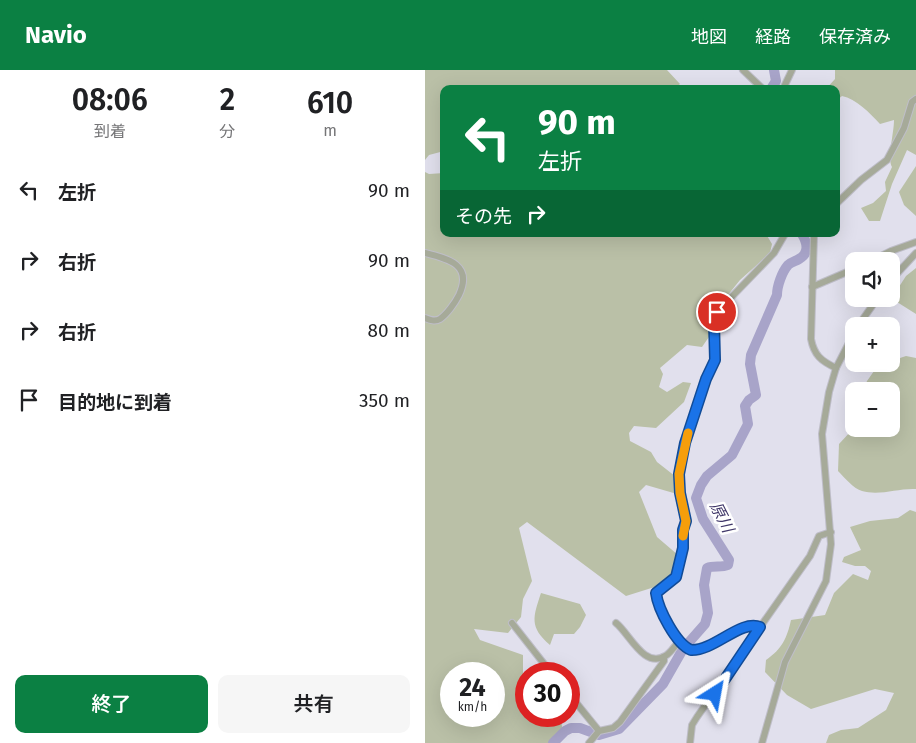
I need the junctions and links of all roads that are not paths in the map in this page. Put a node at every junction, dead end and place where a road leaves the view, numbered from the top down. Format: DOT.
graph roads {
  1 [pos="743,70"];
  2 [pos="792,70"];
  3 [pos="759,85"];
  4 [pos="785,85"];
  5 [pos="916,99"];
  6 [pos="840,200"];
  7 [pos="783,237"];
  8 [pos="814,237"];
  9 [pos="916,242"];
  10 [pos="889,252"];
  11 [pos="425,253"];
  12 [pos="916,253"];
  13 [pos="900,270"];
  14 [pos="845,273"];
  15 [pos="812,286"];
  16 [pos="425,318"];
  17 [pos="845,350"];
  18 [pos="836,368"];
  19 [pos="831,532"];
  20 [pos="512,623"];
  21 [pos="616,623"];
  22 [pos="760,627"];
  23 [pos="683,645"];
  24 [pos="664,657"];
  25 [pos="543,662"];
  26 [pos="580,709"];
  27 [pos="597,733"];
  28 [pos="589,743"];
  29 [pos="690,743"];
  30 [pos="762,743"];
  1 -- 3 [label="street"];
  2 -- 4 [label="street"];
  5 -- 6 [label="street"];
  7 -- 23 [label="street"];
  8 -- 15 [label="street"];
  9 -- 10 [label="street"];
  11 -- 16 [label="street"];
  12 -- 13 [label="street"];
  14 -- 15 [label="street"];
  15 -- 18 [label="street"];
  17 -- 18 [label="street"];
  18 -- 19 [label="street"];
  19 -- 22 [label="street"];
  19 -- 30 [label="street"];
  20 -- 25 [label="street"];
  21 -- 24 [label="street"];
  22 -- 23 [label="street"];
  22 -- 29 [label="street"];
  23 -- 24 [label="street"];
  24 -- 27 [label="street"];
  26 -- 27 [label="street"];
  27 -- 28 [label="street"];
}
